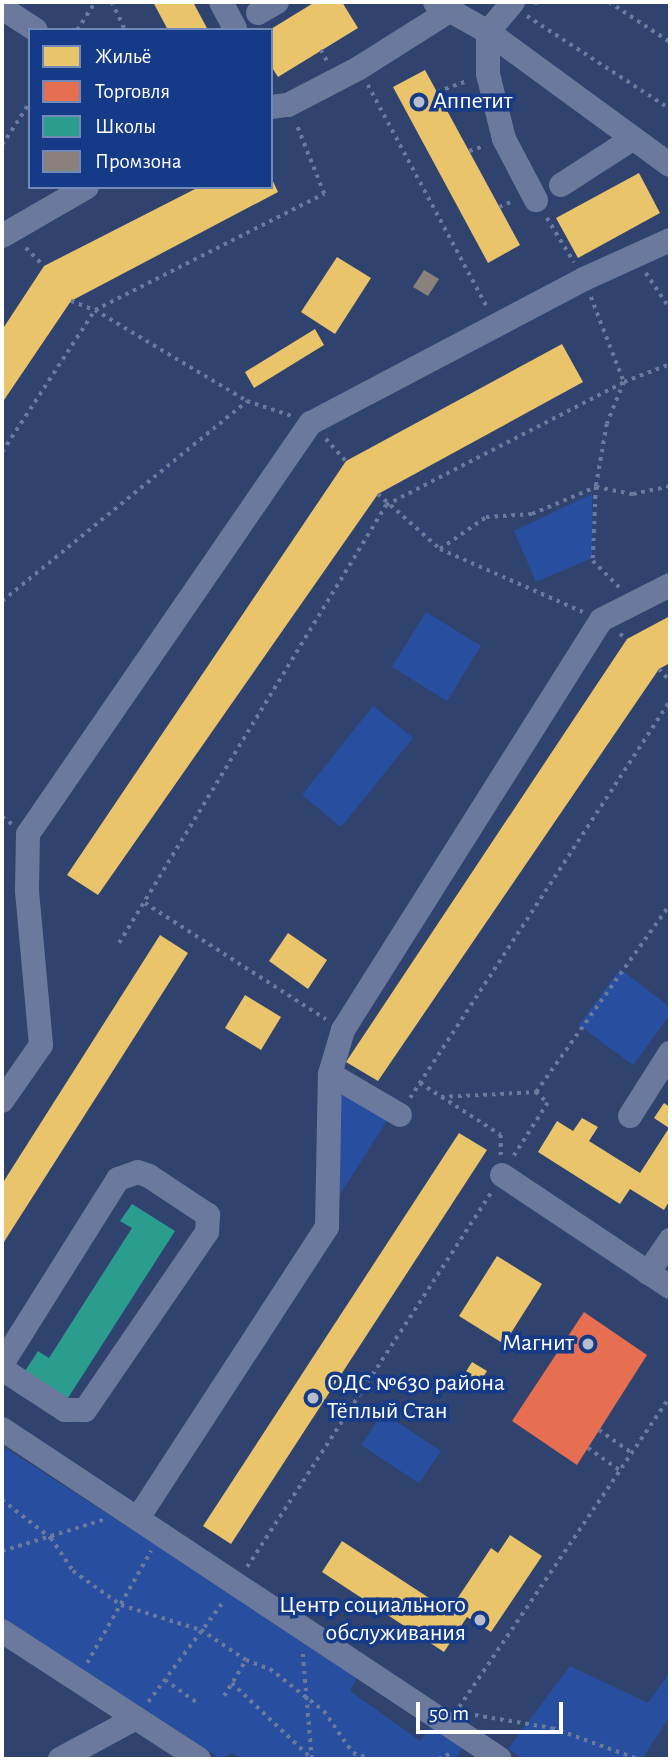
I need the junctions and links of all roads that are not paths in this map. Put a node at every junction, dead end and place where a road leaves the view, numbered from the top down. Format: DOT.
graph roads {
  1 [pos="221,2"];
  2 [pos="512,4"];
  3 [pos="442,6"];
  4 [pos="2,8"];
  5 [pos="235,27"];
  6 [pos="33,28"];
  7 [pos="488,32"];
  8 [pos="279,106"];
  9 [pos="632,139"];
  10 [pos="670,165"];
  11 [pos="561,185"];
  12 [pos="84,189"];
  13 [pos="536,200"];
  14 [pos="2,236"];
  15 [pos="670,240"];
  16 [pos="670,585"];
  17 [pos="670,1054"];
  18 [pos="330,1074"];
  19 [pos="2,1101"];
  20 [pos="400,1115"];
  21 [pos="630,1116"];
  22 [pos="502,1175"];
  23 [pos="670,1240"];
  24 [pos="648,1273"];
  25 [pos="670,1287"];
  26 [pos="2,1366"];
  27 [pos="2,1429"];
  28 [pos="133,1515"];
  29 [pos="2,1631"];
  30 [pos="136,1718"];
  31 [pos="492,1757"];
  32 [pos="60,1759"];
  33 [pos="199,1759"];
  1 -- 5 [label="street"];
  2 -- 7 [label="street"];
  3 -- 7 [label="street"];
  3 -- 8 [label="street"];
  4 -- 6 [label="street"];
  7 -- 9 [label="street"];
  7 -- 13 [label="street"];
  9 -- 10 [label="street"];
  9 -- 11 [label="street"];
  12 -- 14 [label="street"];
  15 -- 19 [label="street"];
  16 -- 18 [label="street"];
  17 -- 21 [label="street"];
  18 -- 20 [label="street"];
  18 -- 28 [label="street"];
  22 -- 24 [label="street"];
  23 -- 24 [label="street"];
  24 -- 25 [label="street"];
  26 -- 26 [label="street"];
  27 -- 28 [label="street"];
  28 -- 31 [label="street"];
  29 -- 30 [label="street"];
  30 -- 32 [label="street"];
  30 -- 33 [label="street"];
}
